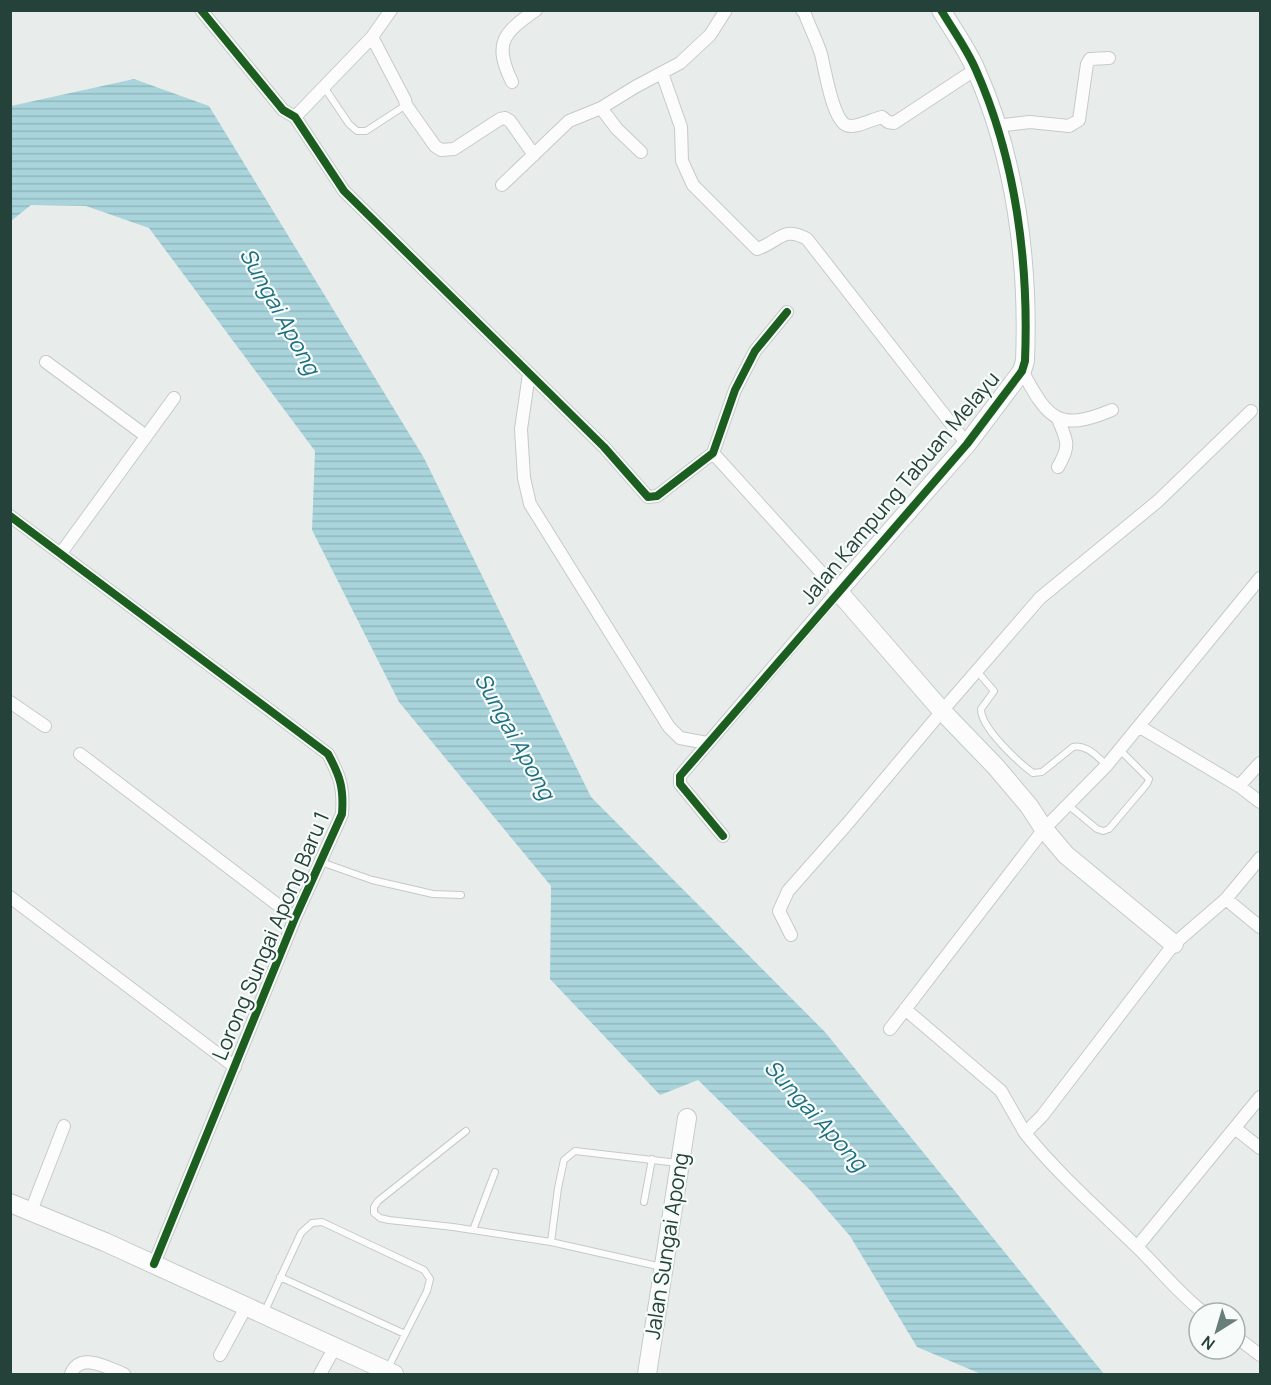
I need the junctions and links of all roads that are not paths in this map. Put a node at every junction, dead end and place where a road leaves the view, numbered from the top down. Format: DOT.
graph roads {
  1 [pos="201,10"];
  2 [pos="391,10"];
  3 [pos="536,10"];
  4 [pos="726,10"];
  5 [pos="801,10"];
  6 [pos="941,10"];
  7 [pos="372,37"];
  8 [pos="1109,58"];
  9 [pos="976,69"];
  10 [pos="662,73"];
  11 [pos="512,81"];
  12 [pos="324,87"];
  13 [pos="406,105"];
  14 [pos="601,108"];
  15 [pos="295,117"];
  16 [pos="996,126"];
  17 [pos="640,152"];
  18 [pos="534,155"];
  19 [pos="502,185"];
  20 [pos="787,312"];
  21 [pos="46,362"];
  22 [pos="1022,371"];
  23 [pos="529,374"];
  24 [pos="174,398"];
  25 [pos="1112,410"];
  26 [pos="1251,411"];
  27 [pos="1058,419"];
  28 [pos="146,436"];
  29 [pos="967,444"];
  30 [pos="712,453"];
  31 [pos="1058,467"];
  32 [pos="10,516"];
  33 [pos="61,553"];
  34 [pos="1260,578"];
  35 [pos="838,591"];
  36 [pos="976,670"];
  37 [pos="10,702"];
  38 [pos="942,711"];
  39 [pos="45,726"];
  40 [pos="1140,727"];
  41 [pos="707,743"];
  42 [pos="1120,750"];
  43 [pos="1010,753"];
  44 [pos="80,754"];
  45 [pos="1260,763"];
  46 [pos="1107,765"];
  47 [pos="996,767"];
  48 [pos="1239,786"];
  49 [pos="1260,802"];
  50 [pos="1068,806"];
  51 [pos="1044,829"];
  52 [pos="723,836"];
  53 [pos="1260,858"];
  54 [pos="321,862"];
  55 [pos="461,894"];
  56 [pos="10,897"];
  57 [pos="1226,899"];
  58 [pos="296,918"];
  59 [pos="1260,927"];
  60 [pos="791,935"];
  61 [pos="1174,944"];
  62 [pos="905,1010"];
  63 [pos="890,1029"];
  64 [pos="235,1067"];
  65 [pos="1260,1097"];
  66 [pos="687,1118"];
  67 [pos="64,1126"];
  68 [pos="1236,1129"];
  69 [pos="466,1131"];
  70 [pos="1025,1133"];
  71 [pos="1260,1148"];
  72 [pos="652,1159"];
  73 [pos="679,1164"];
  74 [pos="495,1172"];
  75 [pos="644,1202"];
  76 [pos="11,1204"];
  77 [pos="31,1211"];
  78 [pos="473,1230"];
  79 [pos="551,1242"];
  80 [pos="1137,1247"];
  81 [pos="154,1264"];
  82 [pos="663,1267"];
  83 [pos="280,1277"];
  84 [pos="1188,1301"];
  85 [pos="246,1306"];
  86 [pos="263,1314"];
  87 [pos="405,1334"];
  88 [pos="1247,1345"];
  89 [pos="335,1347"];
  90 [pos="220,1354"];
  91 [pos="1260,1354"];
  92 [pos="390,1373"];
  93 [pos="71,1374"];
  94 [pos="124,1374"];
  95 [pos="320,1374"];
  96 [pos="646,1374"];
  1 -- 15 [label="street"];
  2 -- 7 [label="street"];
  3 -- 11 [label="street"];
  4 -- 10 [label="street"];
  5 -- 9 [label="street"];
  6 -- 9 [label="street, Jalan Kampung Tabuan Melayu"];
  7 -- 12 [label="street"];
  7 -- 13 [label="street"];
  8 -- 16 [label="street"];
  9 -- 16 [label="street, Jalan Kampung Tabuan Melayu"];
  10 -- 14 [label="street"];
  10 -- 29 [label="street"];
  12 -- 13 [label="lane"];
  12 -- 15 [label="street"];
  13 -- 18 [label="street"];
  14 -- 17 [label="street"];
  14 -- 18 [label="street"];
  15 -- 23 [label="street"];
  16 -- 22 [label="street, Jalan Kampung Tabuan Melayu"];
  18 -- 19 [label="street"];
  20 -- 30 [label="street"];
  21 -- 28 [label="street"];
  22 -- 27 [label="street"];
  22 -- 29 [label="street, Jalan Kampung Tabuan Melayu"];
  23 -- 30 [label="street"];
  23 -- 41 [label="street"];
  24 -- 28 [label="street"];
  25 -- 27 [label="street"];
  26 -- 36 [label="street"];
  27 -- 31 [label="street"];
  28 -- 33 [label="street"];
  29 -- 35 [label="street, Jalan Kampung Tabuan Melayu"];
  30 -- 35 [label="street"];
  32 -- 33 [label="street, Lorong Sungai Apong Baru 1"];
  33 -- 54 [label="street, Lorong Sungai Apong Baru 1"];
  34 -- 40 [label="street"];
  35 -- 38 [label="street"];
  35 -- 41 [label="street, Jalan Kampung Tabuan Melayu"];
  36 -- 38 [label="street"];
  36 -- 43 [label="lane"];
  37 -- 39 [label="street"];
  38 -- 47 [label="street"];
  38 -- 60 [label="street"];
  40 -- 42 [label="street"];
  40 -- 48 [label="street"];
  41 -- 52 [label="street, Jalan Kampung Tabuan Melayu"];
  42 -- 46 [label="street"];
  42 -- 50 [label="lane"];
  43 -- 46 [label="lane"];
  43 -- 47 [label="lane"];
  44 -- 58 [label="street"];
  45 -- 48 [label="street"];
  46 -- 50 [label="street"];
  47 -- 51 [label="street"];
  48 -- 49 [label="street"];
  50 -- 51 [label="street"];
  51 -- 61 [label="street"];
  51 -- 62 [label="street"];
  53 -- 57 [label="street"];
  54 -- 55 [label="lane"];
  54 -- 58 [label="street, Lorong Sungai Apong Baru 1"];
  56 -- 64 [label="street"];
  57 -- 59 [label="street"];
  57 -- 61 [label="street"];
  58 -- 64 [label="street, Lorong Sungai Apong Baru 1"];
  61 -- 70 [label="street"];
  62 -- 63 [label="street"];
  62 -- 70 [label="street"];
  64 -- 81 [label="street, Lorong Sungai Apong Baru 1"];
  65 -- 68 [label="street"];
  66 -- 73 [label="street, Jalan Sungai Apong"];
  67 -- 77 [label="street"];
  68 -- 71 [label="street"];
  68 -- 80 [label="street"];
  69 -- 78 [label="lane"];
  70 -- 80 [label="street"];
  72 -- 73 [label="lane"];
  72 -- 75 [label="lane"];
  72 -- 79 [label="lane"];
  73 -- 82 [label="street, Jalan Sungai Apong"];
  74 -- 78 [label="lane"];
  76 -- 77 [label="street"];
  77 -- 81 [label="street"];
  78 -- 79 [label="lane"];
  79 -- 82 [label="lane"];
  80 -- 84 [label="street"];
  81 -- 85 [label="street"];
  82 -- 96 [label="street, Jalan Sungai Apong"];
  83 -- 86 [label="lane"];
  83 -- 87 [label="lane"];
  83 -- 87 [label="lane"];
  85 -- 86 [label="street"];
  85 -- 90 [label="street"];
  86 -- 89 [label="street"];
  87 -- 92 [label="lane"];
  88 -- 91 [label="street"];
  89 -- 92 [label="street"];
  89 -- 95 [label="street"];
  93 -- 94 [label="street"];
}
